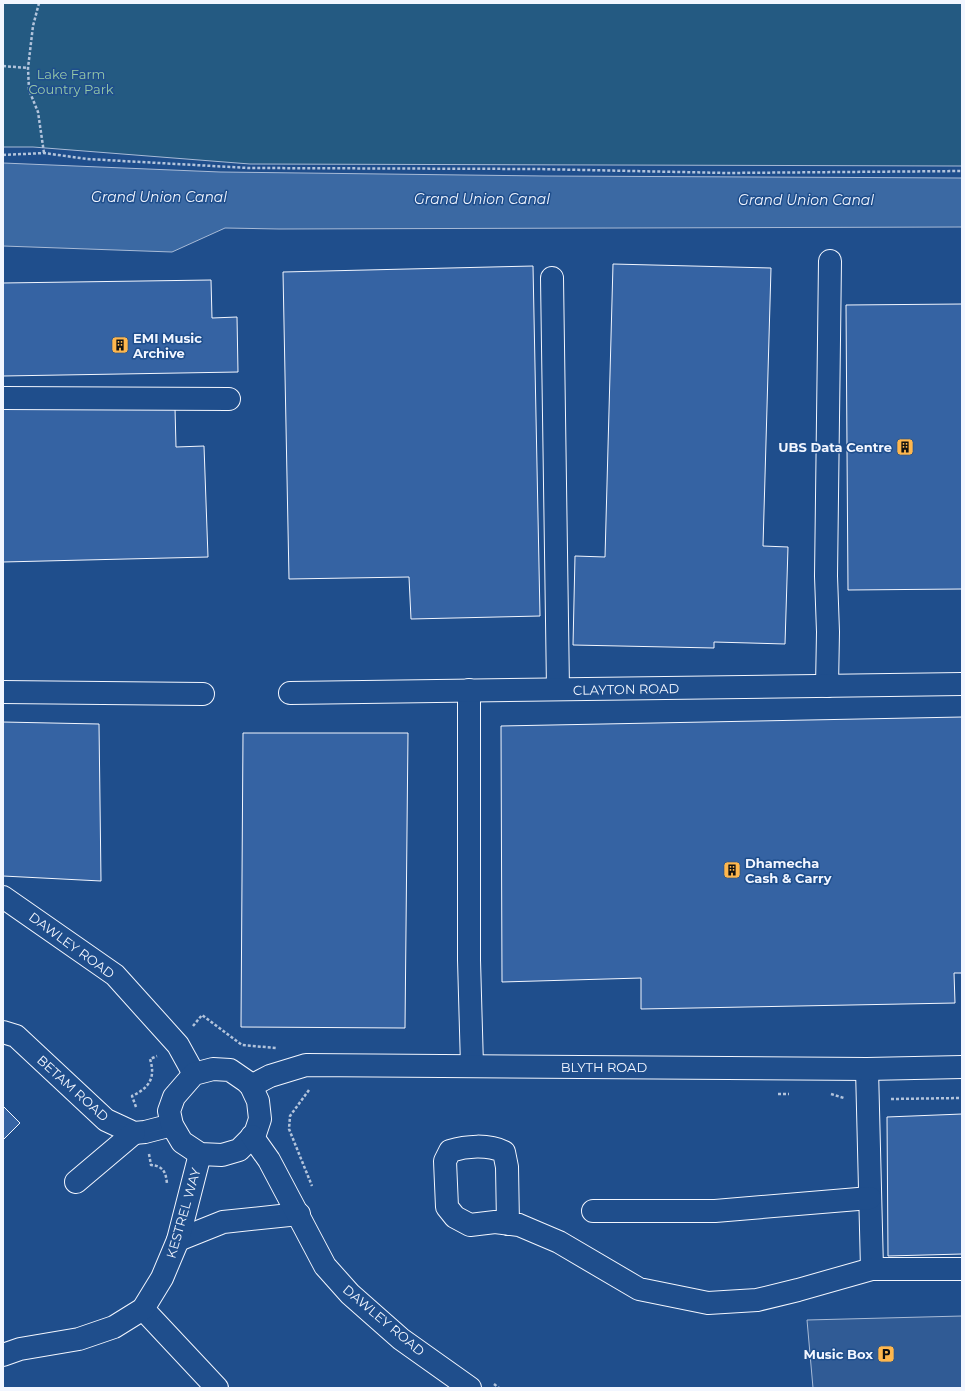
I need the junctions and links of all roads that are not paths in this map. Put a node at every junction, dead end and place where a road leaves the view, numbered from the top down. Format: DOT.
graph roads {
  1 [pos="830,261"];
  2 [pos="552,278"];
  3 [pos="3,398"];
  4 [pos="229,399"];
  5 [pos="962,684"];
  6 [pos="827,686"];
  7 [pos="558,689"];
  8 [pos="469,690"];
  9 [pos="3,692"];
  10 [pos="290,693"];
  11 [pos="203,694"];
  12 [pos="3,897"];
  13 [pos="3,1032"];
  14 [pos="472,1066"];
  15 [pos="962,1067"];
  16 [pos="867,1069"];
  17 [pos="194,1074"];
  18 [pos="251,1086"];
  19 [pos="172,1126"];
  20 [pos="134,1133"];
  21 [pos="252,1136"];
  22 [pos="200,1154"];
  23 [pos="76,1182"];
  24 [pos="870,1198"];
  25 [pos="593,1211"];
  26 [pos="299,1214"];
  27 [pos="508,1224"];
  28 [pos="178,1240"];
  29 [pos="872,1269"];
  30 [pos="962,1269"];
  31 [pos="143,1309"];
  32 [pos="3,1355"];
  33 [pos="217,1388"];
  34 [pos="470,1388"];
  1 -- 6 [label="street"];
  2 -- 7 [label="street"];
  3 -- 4 [label="street"];
  5 -- 6 [label="street, CLAYTON ROAD"];
  6 -- 7 [label="street, CLAYTON ROAD"];
  7 -- 8 [label="street, CLAYTON ROAD"];
  8 -- 10 [label="street, CLAYTON ROAD"];
  8 -- 14 [label="street"];
  9 -- 11 [label="street"];
  12 -- 17 [label="street, DAWLEY ROAD"];
  13 -- 20 [label="street, BETAM ROAD"];
  14 -- 16 [label="street, BLYTH ROAD"];
  14 -- 18 [label="street, BLYTH ROAD"];
  15 -- 16 [label="street, BLYTH ROAD"];
  16 -- 24 [label="street"];
  17 -- 18 [label="street"];
  17 -- 19 [label="street"];
  18 -- 21 [label="street"];
  19 -- 20 [label="street"];
  19 -- 22 [label="street"];
  20 -- 23 [label="street"];
  21 -- 22 [label="street"];
  21 -- 26 [label="street, DAWLEY ROAD"];
  22 -- 28 [label="street, KESTREL WAY"];
  24 -- 25 [label="street"];
  24 -- 29 [label="street"];
  26 -- 28 [label="street"];
  26 -- 34 [label="street, DAWLEY ROAD"];
  27 -- 29 [label="street"];
  28 -- 31 [label="street, KESTREL WAY"];
  29 -- 30 [label="street"];
  31 -- 32 [label="street, KESTREL WAY"];
  31 -- 33 [label="street"];
}
